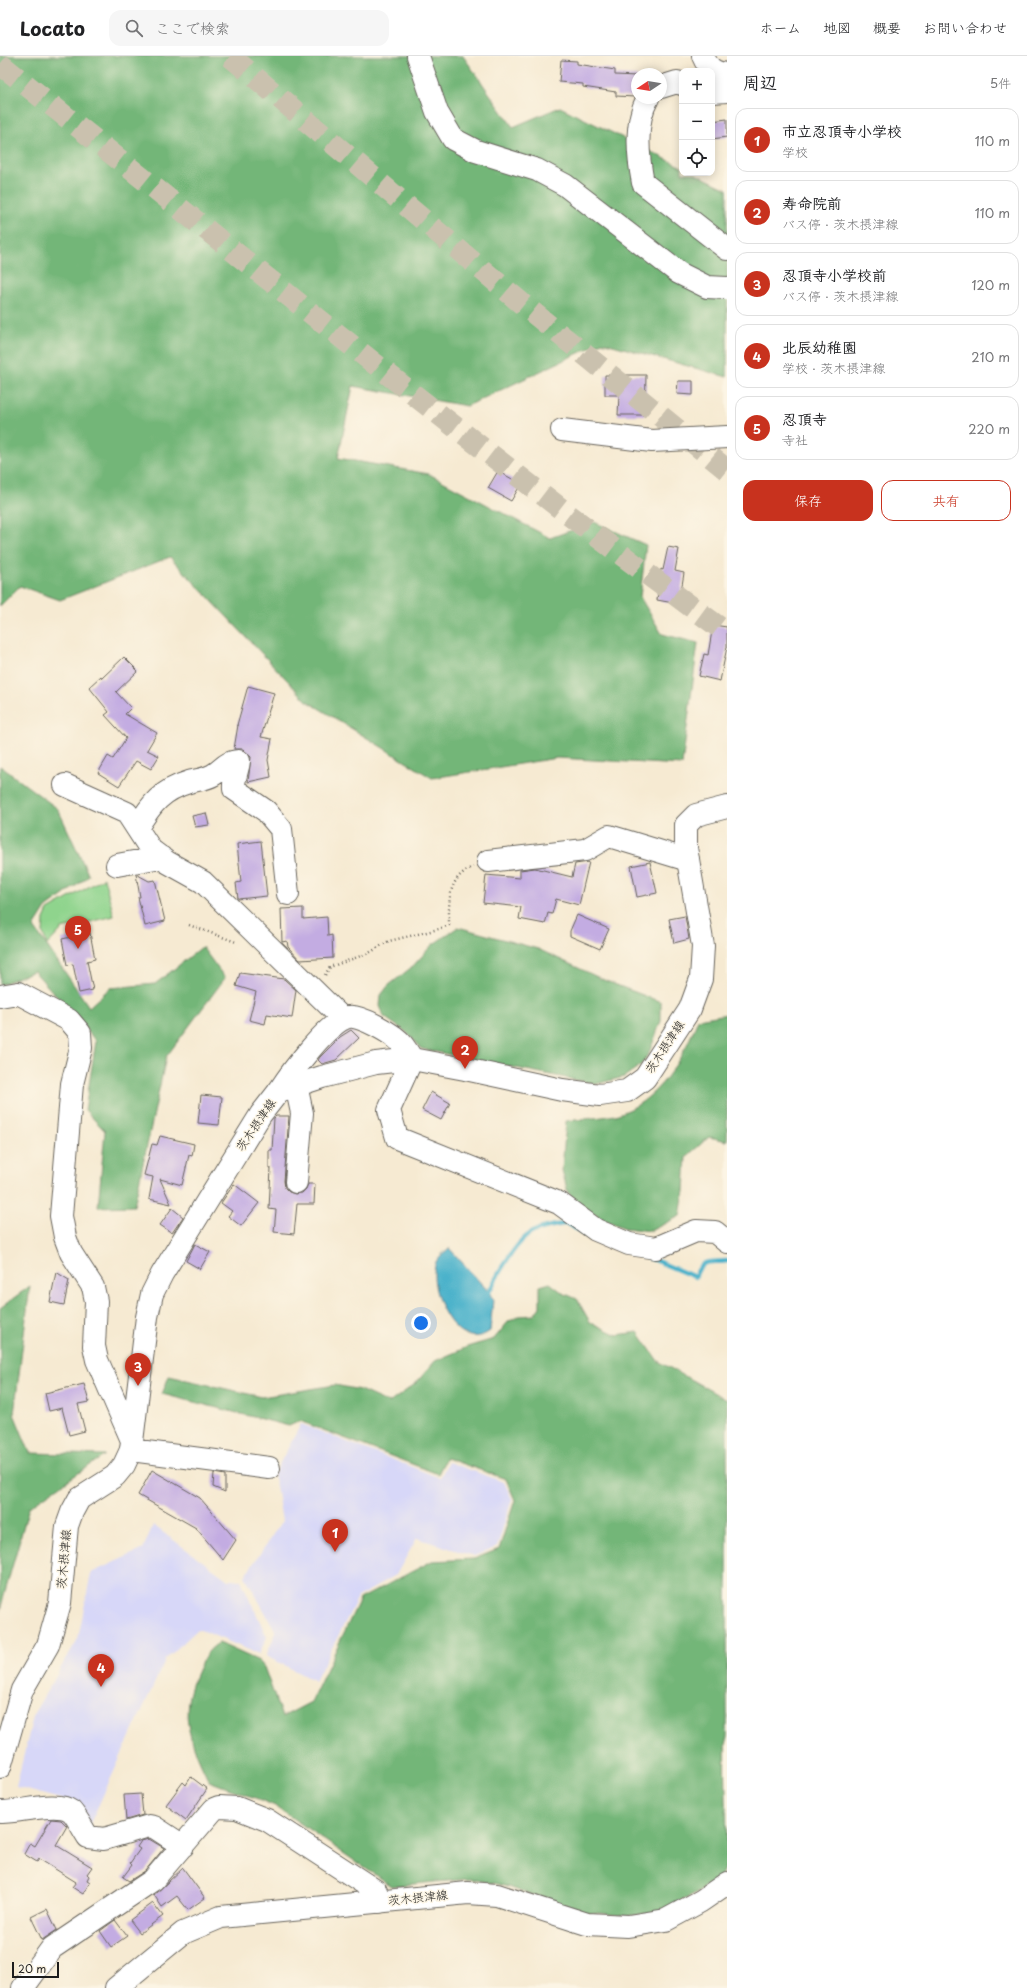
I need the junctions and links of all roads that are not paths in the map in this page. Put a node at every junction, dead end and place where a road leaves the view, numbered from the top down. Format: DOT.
graph roads {
  1 [pos="418,56"];
  2 [pos="702,56"];
  3 [pos="727,74"];
  4 [pos="679,83"];
  5 [pos="667,85"];
  6 [pos="727,91"];
  7 [pos="715,92"];
  8 [pos="645,104"];
  9 [pos="727,249"];
  10 [pos="727,288"];
  11 [pos="562,430"];
  12 [pos="727,437"];
  13 [pos="65,785"];
  14 [pos="727,807"];
  15 [pos="137,828"];
  16 [pos="161,857"];
  17 [pos="688,860"];
  18 [pos="488,861"];
  19 [pos="117,865"];
  20 [pos="288,894"];
  21 [pos="0,996"];
  22 [pos="343,1019"];
  23 [pos="412,1059"];
  24 [pos="287,1088"];
  25 [pos="296,1182"];
  26 [pos="727,1242"];
  27 [pos="131,1444"];
  28 [pos="269,1468"];
  29 [pos="0,1767"];
  30 [pos="0,1812"];
  31 [pos="183,1846"];
  32 [pos="727,1884"];
  33 [pos="379,1902"];
  34 [pos="23,1988"];
  35 [pos="116,1988"];
  1 -- 10 [label="street"];
  2 -- 3 [label="street"];
  4 -- 5 [label="street"];
  6 -- 7 [label="street"];
  8 -- 9 [label="street"];
  11 -- 12 [label="street"];
  13 -- 15 [label="street"];
  14 -- 17 [label="street, 茨木摂津線"];
  15 -- 16 [label="street"];
  15 -- 20 [label="street"];
  16 -- 19 [label="street"];
  16 -- 22 [label="street"];
  17 -- 18 [label="street"];
  17 -- 23 [label="street, 茨木摂津線"];
  21 -- 27 [label="street"];
  22 -- 23 [label="street"];
  22 -- 24 [label="street"];
  23 -- 24 [label="street, 茨木摂津線"];
  23 -- 26 [label="street"];
  24 -- 25 [label="street"];
  24 -- 27 [label="street, 茨木摂津線"];
  27 -- 28 [label="street"];
  27 -- 29 [label="street, 茨木摂津線"];
  30 -- 31 [label="street"];
  31 -- 33 [label="street"];
  31 -- 34 [label="street"];
  32 -- 33 [label="street, 茨木摂津線"];
  33 -- 35 [label="street, 茨木摂津線"];
}
